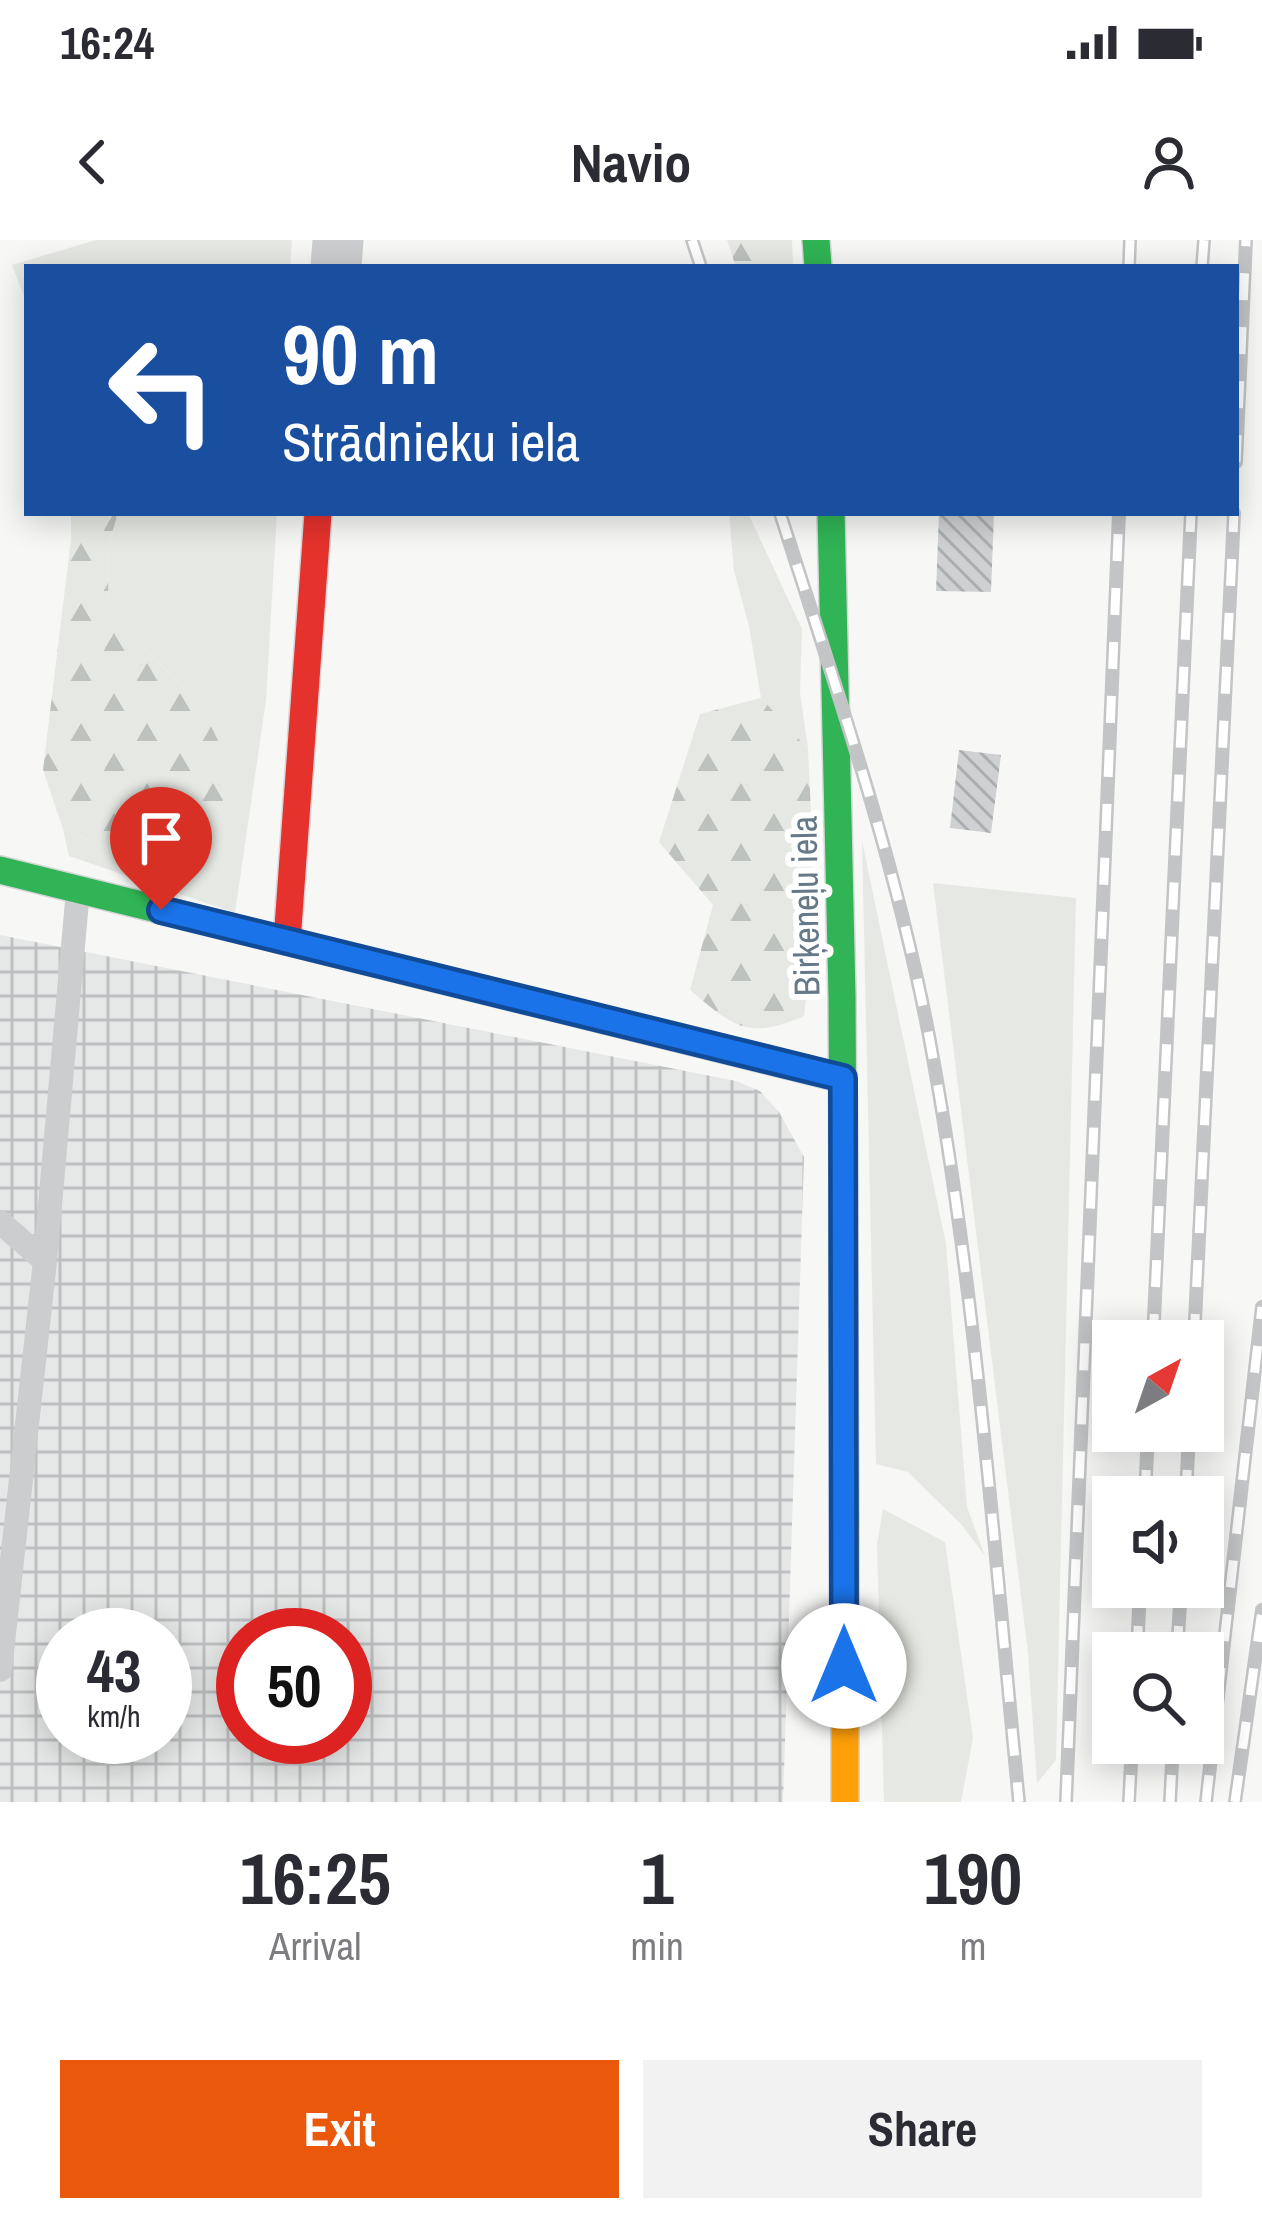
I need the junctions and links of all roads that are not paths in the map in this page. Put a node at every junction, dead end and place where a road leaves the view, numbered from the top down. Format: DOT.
graph roads {
  1 [pos="318,516"];
  2 [pos="831,516"];
  3 [pos="0,870"];
  4 [pos="78,889"];
  5 [pos="287,940"];
  6 [pos="843,1078"];
  7 [pos="0,1222"];
  8 [pos="45,1261"];
  9 [pos="0,1670"];
  10 [pos="845,1802"];
  1 -- 5 [label="main road"];
  2 -- 6 [label="main road, Birķeneļu iela"];
  3 -- 4 [label="main road"];
  4 -- 5 [label="main road"];
  4 -- 8 [label="lane"];
  5 -- 6 [label="main road"];
  6 -- 10 [label="main road, Birķeneļu iela"];
  7 -- 8 [label="lane"];
  8 -- 9 [label="lane"];
}
